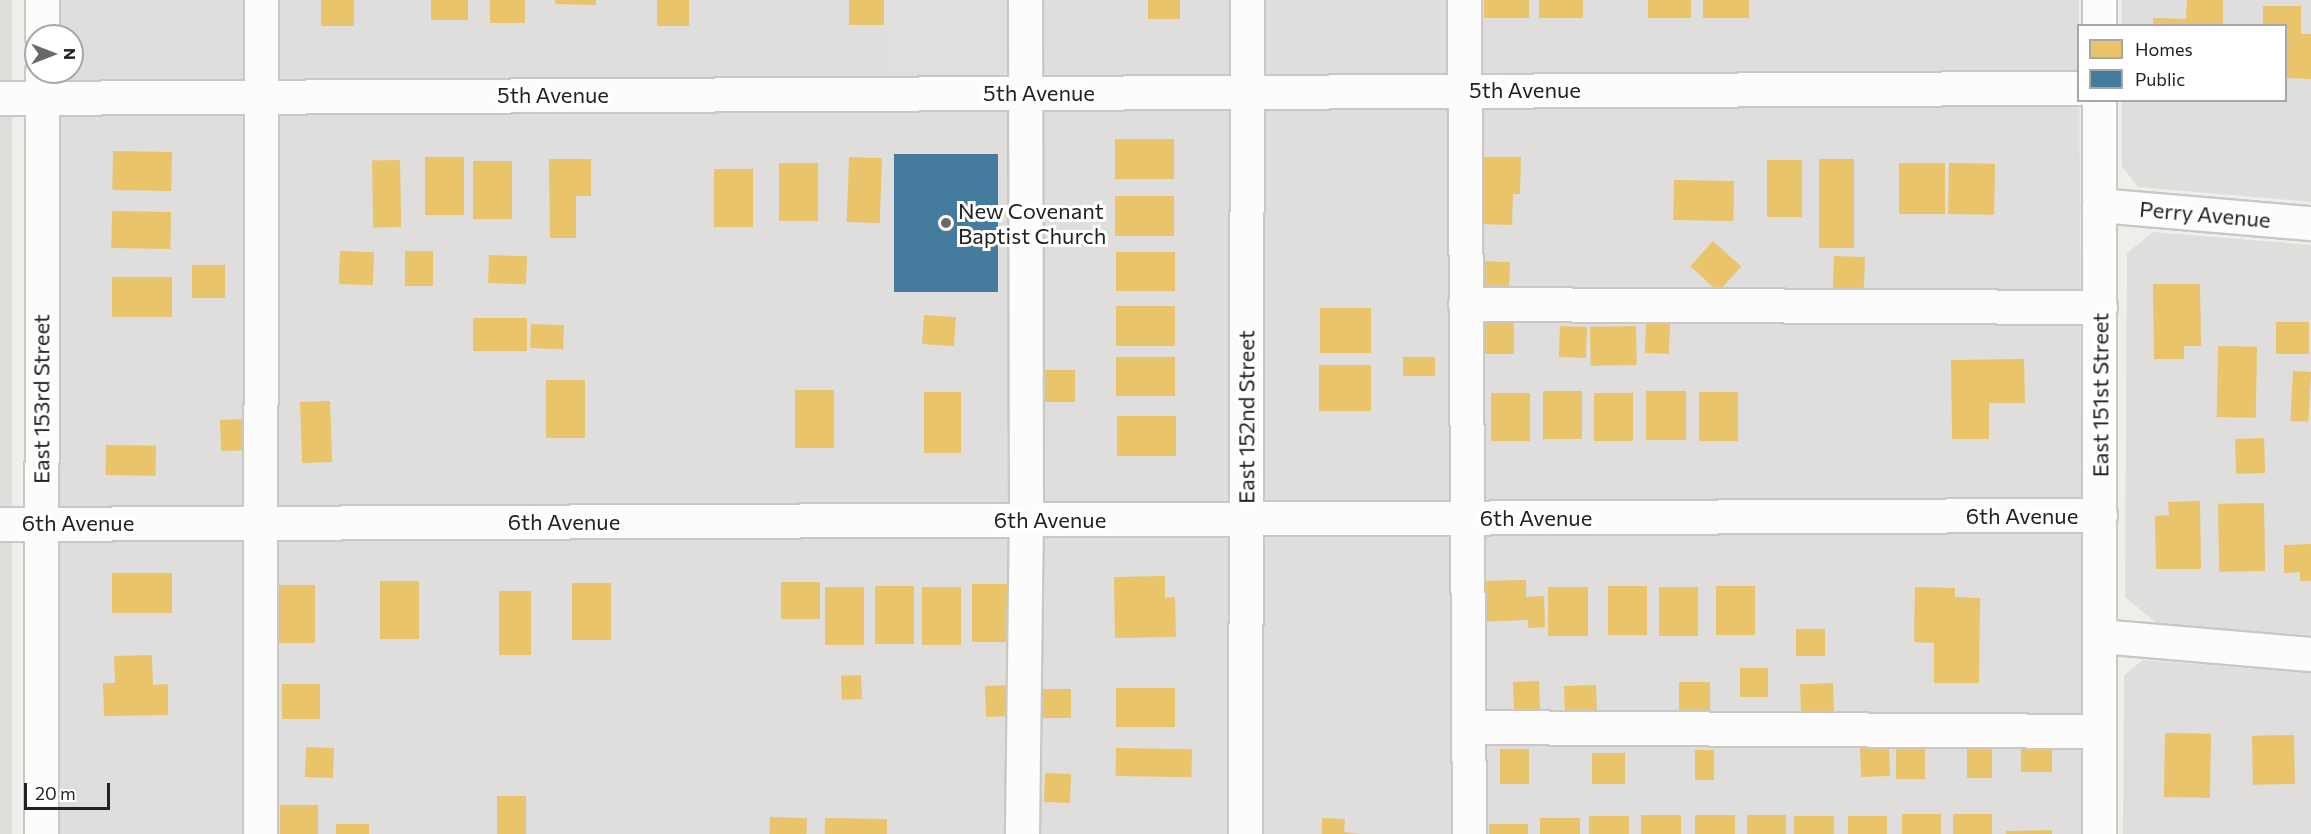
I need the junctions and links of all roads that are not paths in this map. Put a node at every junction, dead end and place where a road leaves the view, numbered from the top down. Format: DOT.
graph roads {
  1 [pos="42,0"];
  2 [pos="261,0"];
  3 [pos="1025,0"];
  4 [pos="1246,0"];
  5 [pos="1464,0"];
  6 [pos="2099,0"];
  7 [pos="42,24"];
  8 [pos="2099,24"];
  9 [pos="42,85"];
  10 [pos="2077,87"];
  11 [pos="1464,91"];
  12 [pos="1246,92"];
  13 [pos="1025,93"];
  14 [pos="261,97"];
  15 [pos="0,98"];
  16 [pos="2099,102"];
  17 [pos="2099,205"];
  18 [pos="2311,223"];
  19 [pos="1466,303"];
  20 [pos="2100,307"];
  21 [pos="2100,515"];
  22 [pos="1467,518"];
  23 [pos="1246,519"];
  24 [pos="1026,520"];
  25 [pos="260,523"];
  26 [pos="0,524"];
  27 [pos="41,524"];
  28 [pos="2100,636"];
  29 [pos="2311,654"];
  30 [pos="1468,727"];
  31 [pos="2099,731"];
  32 [pos="40,834"];
  33 [pos="260,834"];
  34 [pos="1022,834"];
  35 [pos="1245,834"];
  36 [pos="1468,834"];
  37 [pos="2099,834"];
  1 -- 7 [label="street"];
  2 -- 14 [label="street"];
  3 -- 13 [label="street"];
  4 -- 12 [label="street, East 152nd Street"];
  5 -- 11 [label="street"];
  6 -- 8 [label="street"];
  9 -- 14 [label="street, 5th Avenue"];
  9 -- 15 [label="street, 5th Avenue"];
  9 -- 27 [label="street, East 153rd Street"];
  10 -- 11 [label="street, 5th Avenue"];
  11 -- 12 [label="street, 5th Avenue"];
  11 -- 19 [label="street"];
  12 -- 13 [label="street, 5th Avenue"];
  12 -- 23 [label="street, East 152nd Street"];
  13 -- 14 [label="street, 5th Avenue"];
  13 -- 24 [label="street"];
  14 -- 25 [label="street"];
  16 -- 17 [label="street, East 151st Street"];
  17 -- 18 [label="street, Perry Avenue"];
  17 -- 20 [label="street, East 151st Street"];
  19 -- 20 [label="street"];
  19 -- 22 [label="street"];
  20 -- 21 [label="street, East 151st Street"];
  21 -- 22 [label="street, 6th Avenue"];
  21 -- 28 [label="street, East 151st Street"];
  22 -- 23 [label="street, 6th Avenue"];
  22 -- 30 [label="street"];
  23 -- 24 [label="street, 6th Avenue"];
  23 -- 35 [label="street, East 152nd Street"];
  24 -- 25 [label="street, 6th Avenue"];
  24 -- 34 [label="street"];
  25 -- 27 [label="street, 6th Avenue"];
  25 -- 33 [label="street"];
  26 -- 27 [label="street, 6th Avenue"];
  27 -- 32 [label="street, East 153rd Street"];
  28 -- 29 [label="street"];
  28 -- 31 [label="street, East 151st Street"];
  30 -- 31 [label="street"];
  30 -- 36 [label="street"];
  31 -- 37 [label="street, East 151st Street"];
}
